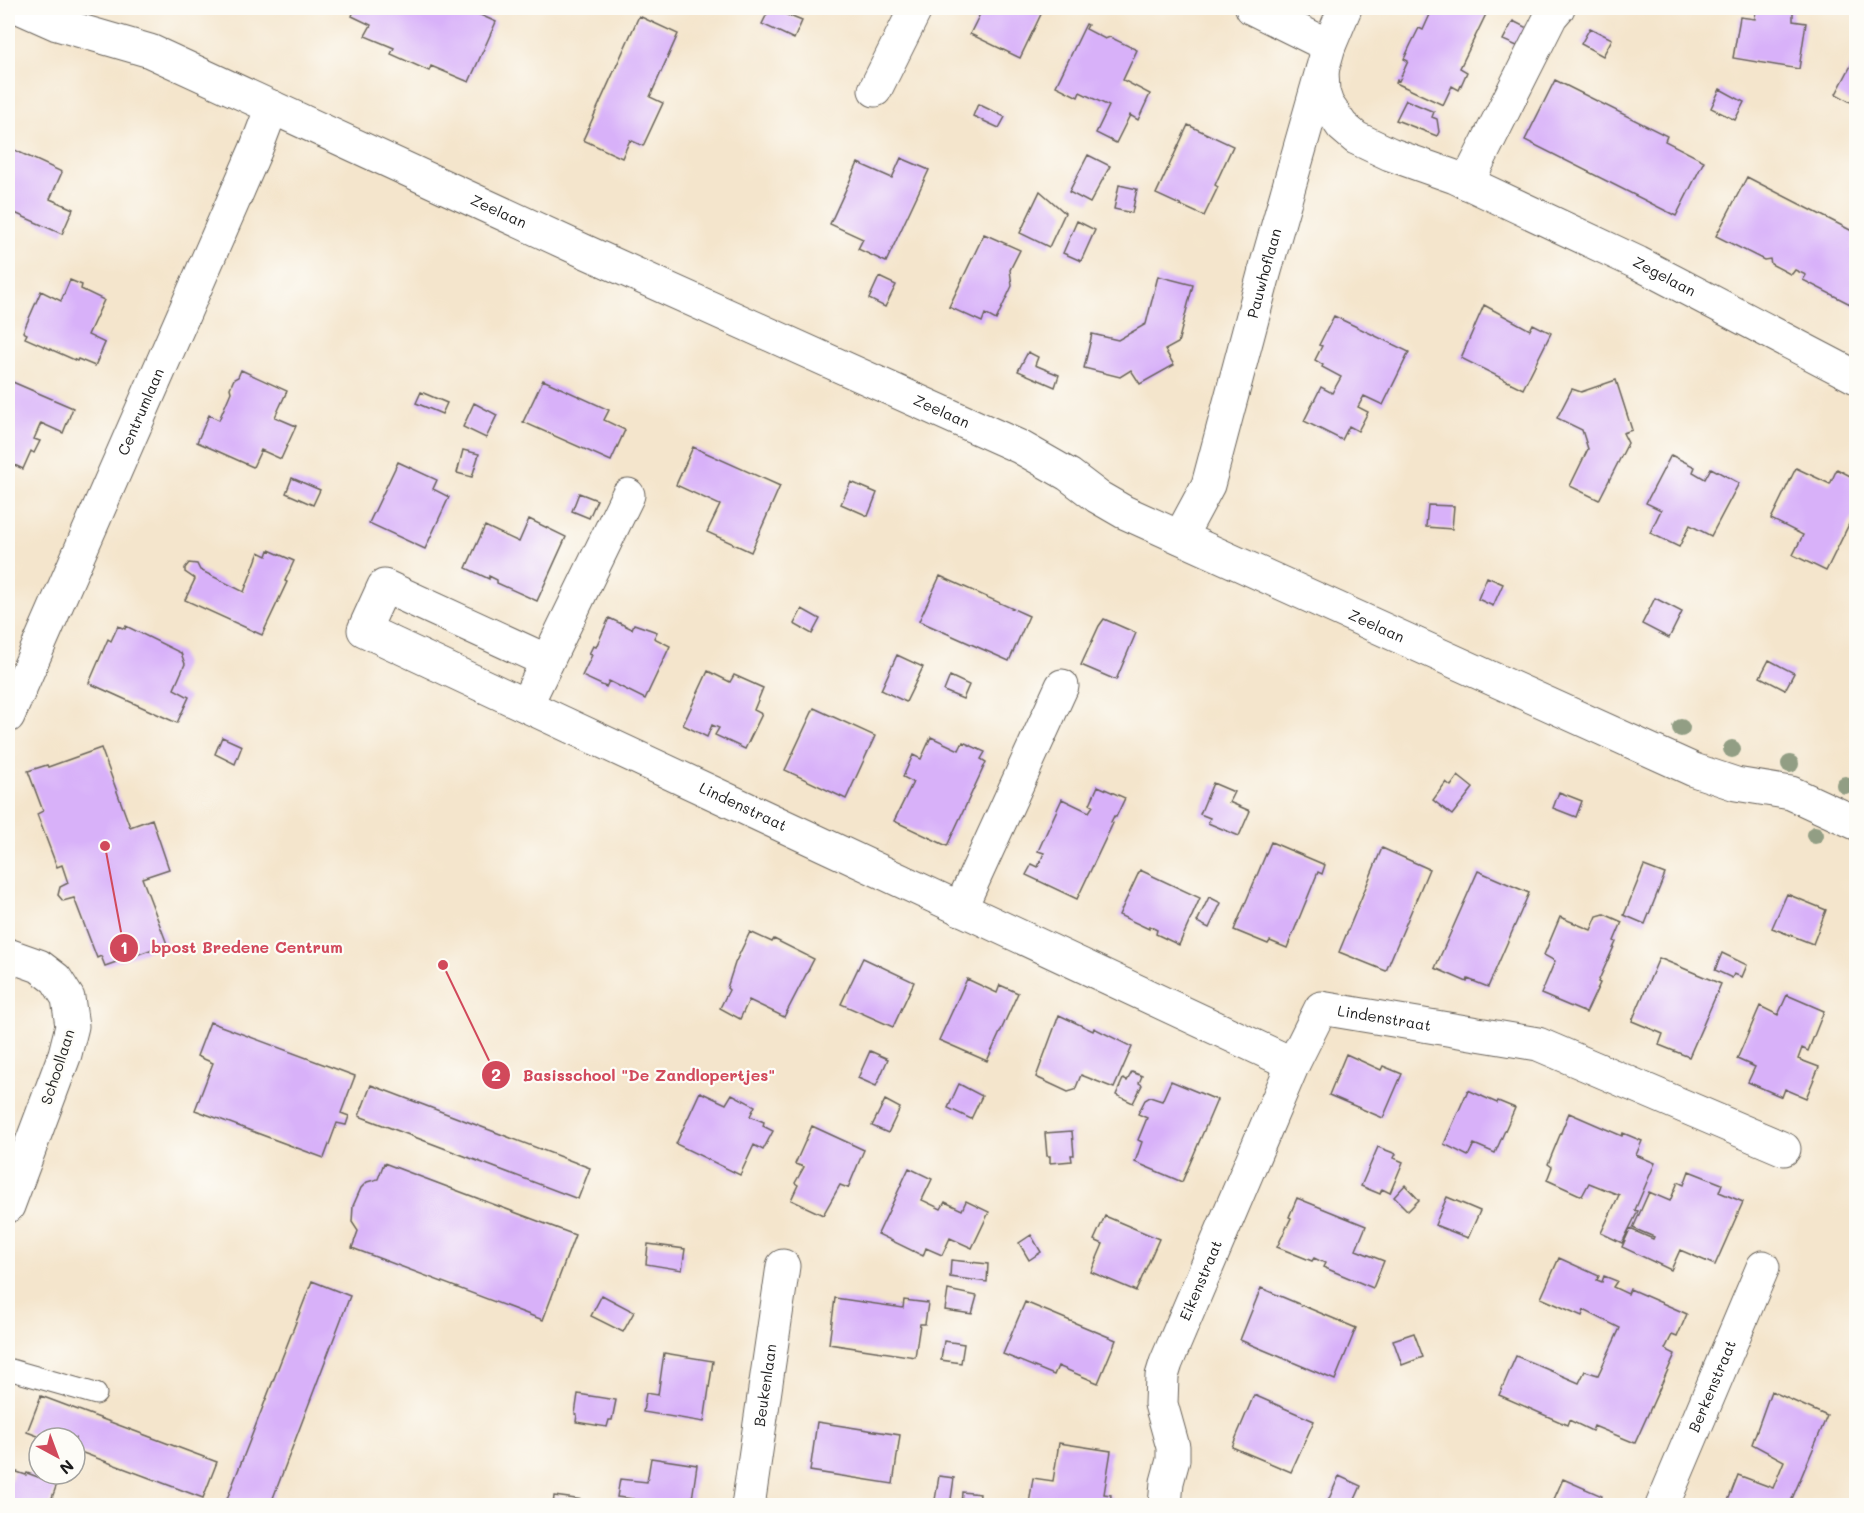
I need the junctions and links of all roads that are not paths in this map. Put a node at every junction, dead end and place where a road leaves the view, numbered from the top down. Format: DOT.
graph roads {
  1 [pos="21,8"];
  2 [pos="916,8"];
  3 [pos="1252,8"];
  4 [pos="1345,8"];
  5 [pos="1558,8"];
  6 [pos="1326,58"];
  7 [pos="875,90"];
  8 [pos="272,107"];
  9 [pos="1467,183"];
  10 [pos="1857,377"];
  11 [pos="628,495"];
  12 [pos="1180,537"];
  13 [pos="547,662"];
  14 [pos="1062,686"];
  15 [pos="526,705"];
  16 [pos="8,716"];
  17 [pos="1857,823"];
  18 [pos="960,909"];
  19 [pos="8,955"];
  20 [pos="1293,1064"];
  21 [pos="1784,1149"];
  22 [pos="8,1206"];
  23 [pos="783,1266"];
  24 [pos="1763,1267"];
  25 [pos="8,1369"];
  26 [pos="96,1394"];
  27 [pos="748,1506"];
  28 [pos="1165,1506"];
  29 [pos="1662,1506"];
  1 -- 8 [label="street, Zeelaan"];
  2 -- 7 [label="street"];
  3 -- 6 [label="street"];
  4 -- 6 [label="street, Pauwhoflaan"];
  5 -- 9 [label="street"];
  6 -- 9 [label="street, Zegelaan"];
  6 -- 12 [label="street, Pauwhoflaan"];
  8 -- 12 [label="street, Zeelaan"];
  8 -- 16 [label="street, Centrumlaan"];
  9 -- 10 [label="street, Zegelaan"];
  11 -- 13 [label="street"];
  12 -- 17 [label="street, Zeelaan"];
  13 -- 15 [label="street"];
  13 -- 15 [label="street, Lindenstraat"];
  14 -- 18 [label="street"];
  15 -- 18 [label="street, Lindenstraat"];
  18 -- 20 [label="street, Lindenstraat"];
  19 -- 22 [label="street, Schoollaan"];
  20 -- 21 [label="street, Lindenstraat"];
  20 -- 28 [label="street, Eikenstraat"];
  23 -- 27 [label="street, Beukenlaan"];
  24 -- 29 [label="street, Berkenstraat"];
  25 -- 26 [label="lane"];
}
